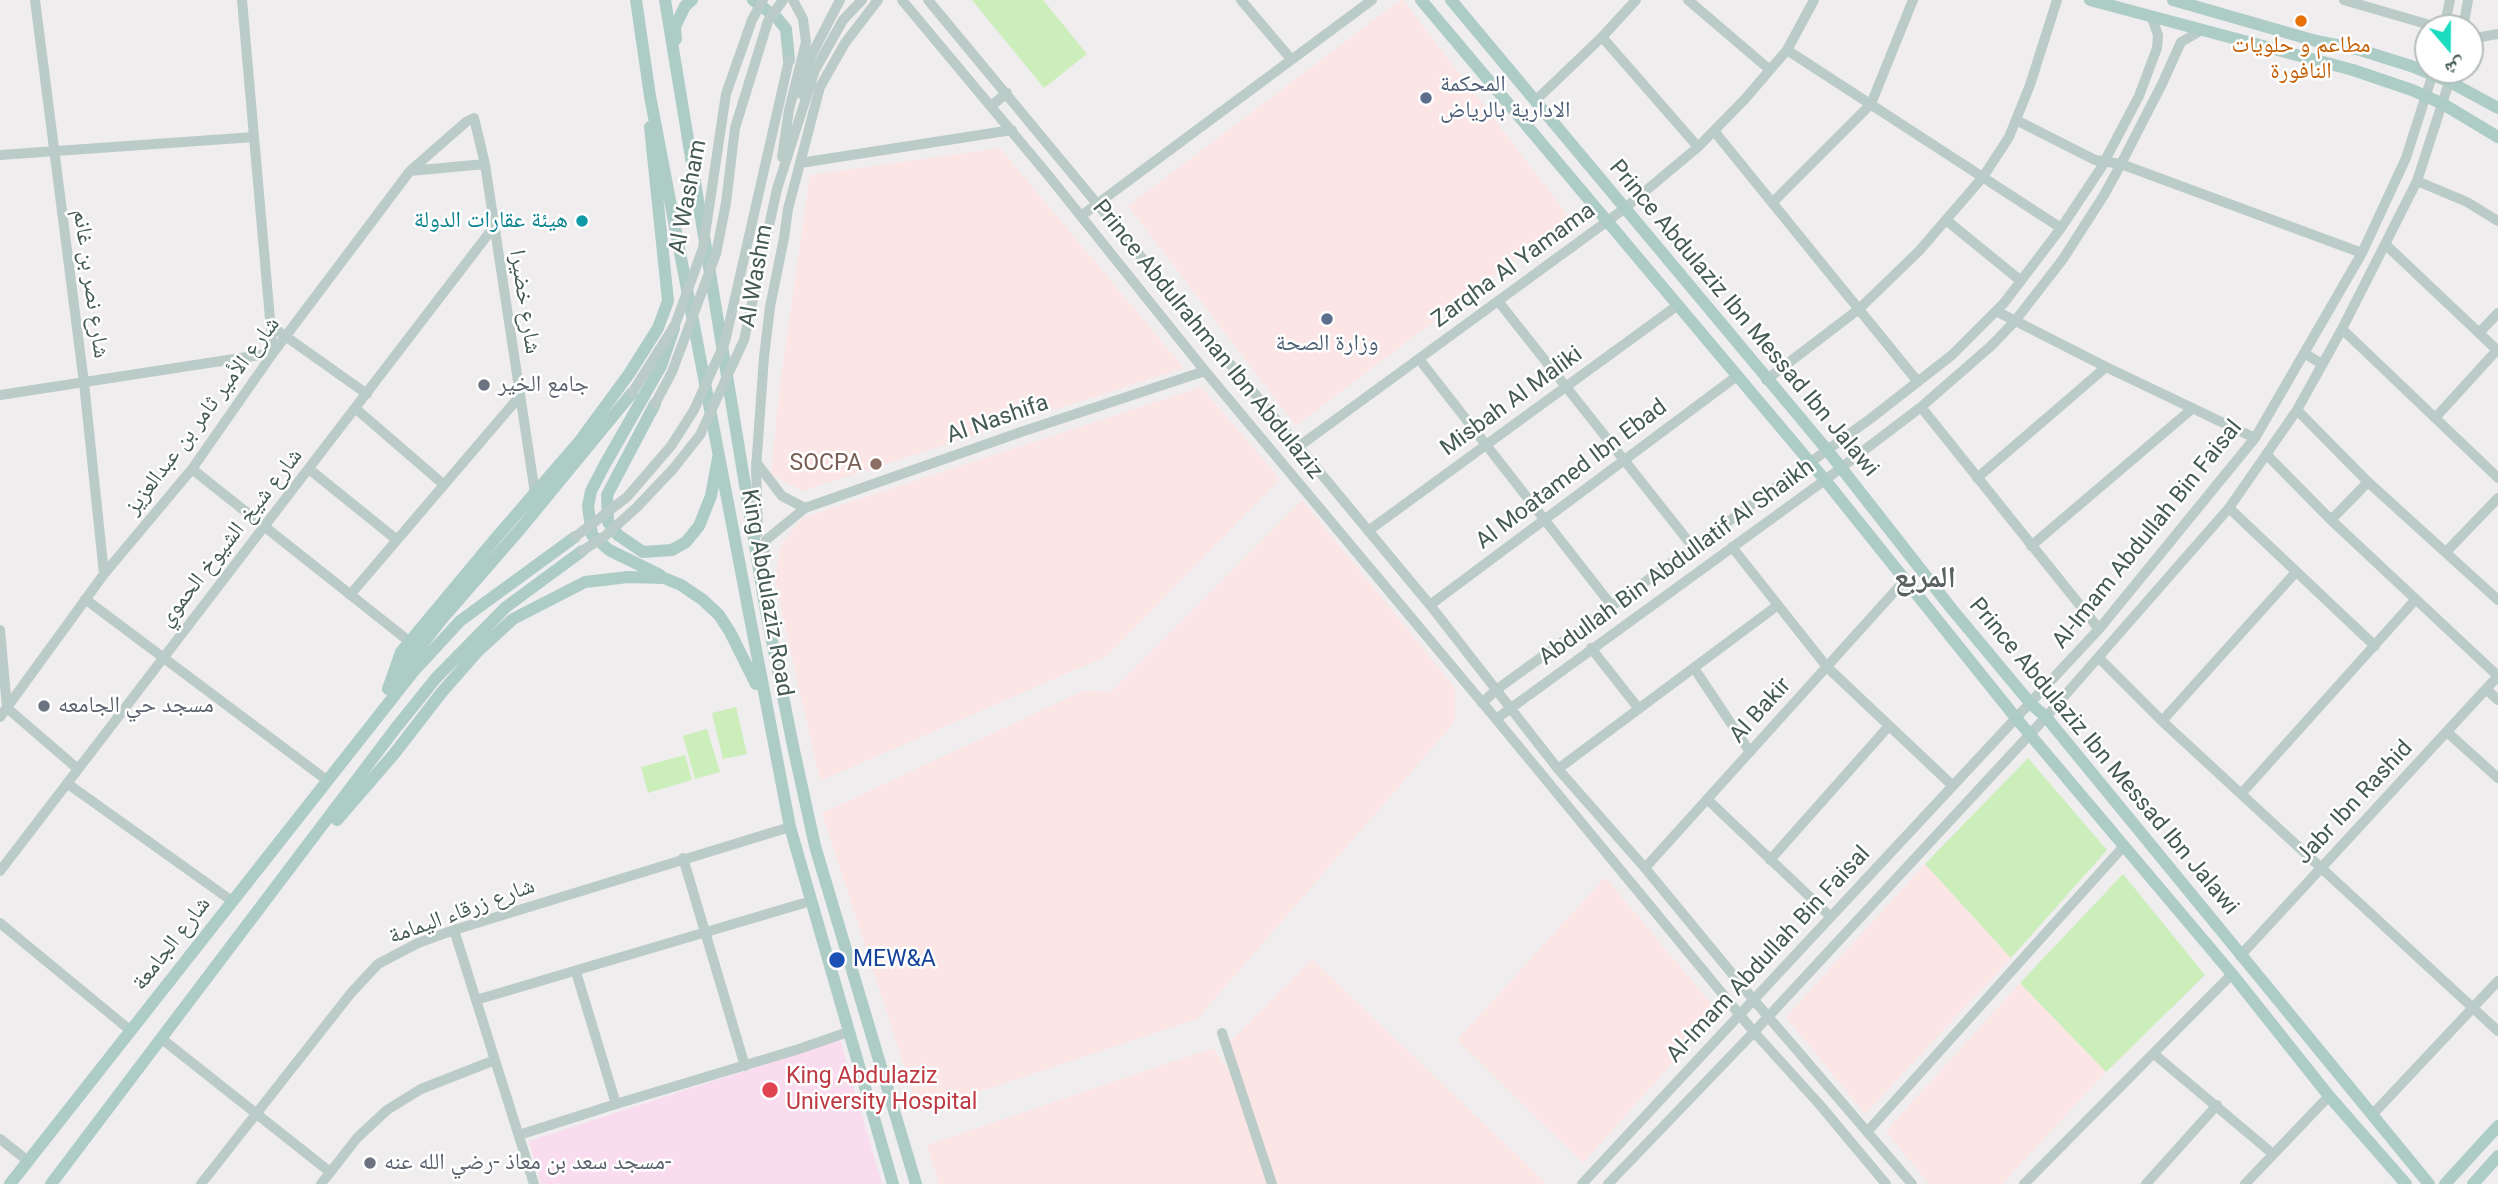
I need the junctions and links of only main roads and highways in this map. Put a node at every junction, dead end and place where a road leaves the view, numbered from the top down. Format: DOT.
graph roads {
  1 [pos="636,0"];
  2 [pos="665,0"];
  3 [pos="692,0"];
  4 [pos="753,0"];
  5 [pos="1421,0"];
  6 [pos="1451,0"];
  7 [pos="2090,0"];
  8 [pos="2172,0"];
  9 [pos="2191,3"];
  10 [pos="789,60"];
  11 [pos="2414,66"];
  12 [pos="678,78"];
  13 [pos="2463,84"];
  14 [pos="650,96"];
  15 [pos="2498,108"];
  16 [pos="2498,137"];
  17 [pos="675,325"];
  18 [pos="632,393"];
  19 [pos="655,404"];
  20 [pos="719,451"];
  21 [pos="575,537"];
  22 [pos="582,551"];
  23 [pos="664,578"];
  24 [pos="388,689"];
  25 [pos="767,713"];
  26 [pos="368,730"];
  27 [pos="281,883"];
  28 [pos="2498,1126"];
  29 [pos="2495,1165"];
  30 [pos="10,1184"];
  31 [pos="51,1184"];
  32 [pos="893,1184"];
  33 [pos="916,1184"];
  34 [pos="2406,1184"];
  35 [pos="2429,1184"];
  36 [pos="2445,1184"];
  37 [pos="2473,1184"];
  1 -- 14 [label="main road, King Abdulaziz Road"];
  2 -- 12 [label="main road, King Abdulaziz Road"];
  3 -- 12 [label="main road"];
  4 -- 10 [label="main road"];
  5 -- 34 [label="main road, Prince Abdulaziz Ibn Messad Ibn Jalawi"];
  6 -- 35 [label="main road, Prince Abdulaziz Ibn Messad Ibn Jalawi"];
  7 -- 16 [label="main road"];
  8 -- 9 [label="main road"];
  9 -- 11 [label="main road"];
  12 -- 33 [label="main road, King Abdulaziz Road"];
  13 -- 15 [label="main road"];
  14 -- 20 [label="main road, King Abdulaziz Road"];
  14 -- 24 [label="main road"];
  17 -- 23 [label="main road"];
  18 -- 24 [label="main road"];
  19 -- 20 [label="main road"];
  20 -- 25 [label="main road, King Abdulaziz Road"];
  21 -- 26 [label="main road"];
  22 -- 27 [label="main road"];
  23 -- 25 [label="main road"];
  23 -- 27 [label="main road"];
  24 -- 26 [label="main road"];
  25 -- 32 [label="main road, King Abdulaziz Road"];
  26 -- 30 [label="main road, شارع الجامعة"];
  27 -- 31 [label="main road"];
  28 -- 36 [label="main road"];
  29 -- 37 [label="main road"];
}
